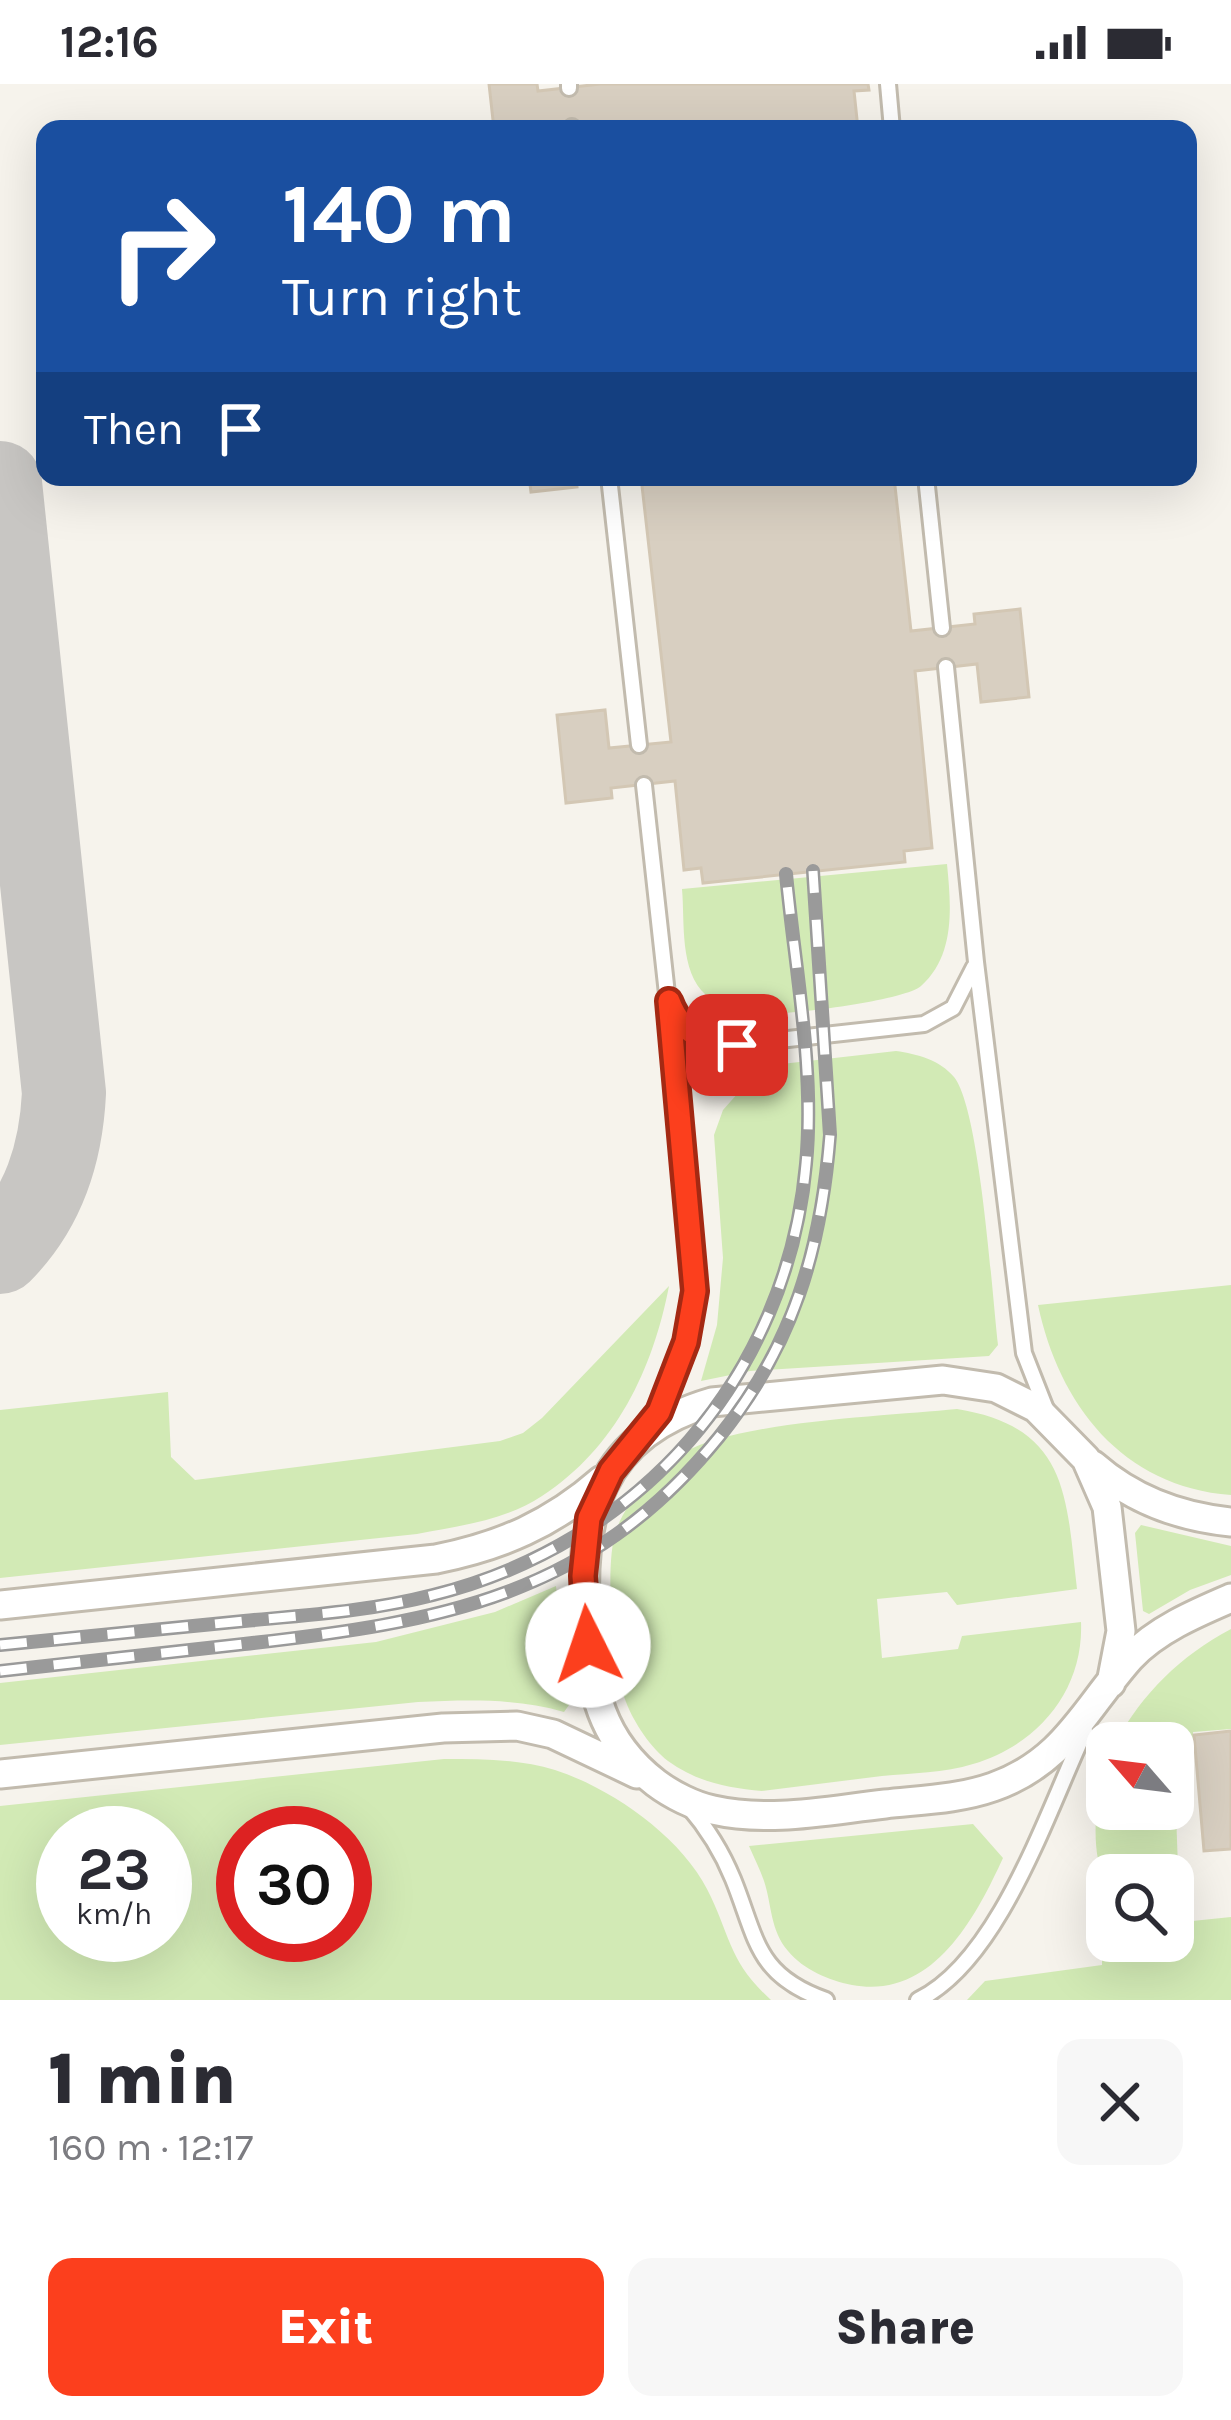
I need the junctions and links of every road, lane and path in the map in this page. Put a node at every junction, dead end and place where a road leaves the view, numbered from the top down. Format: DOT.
graph roads {
  1 [pos="888,84"];
  2 [pos="891,120"];
  3 [pos="610,486"];
  4 [pos="927,486"];
  5 [pos="942,628"];
  6 [pos="946,667"];
  7 [pos="639,745"];
  8 [pos="644,785"];
  9 [pos="976,962"];
  10 [pos="669,1001"];
  11 [pos="1059,1428"];
  12 [pos="640,1438"];
  13 [pos="1086,1459"];
  14 [pos="611,1471"];
  15 [pos="1231,1522"];
  16 [pos="1231,1598"];
  17 [pos="0,1605"];
  18 [pos="1104,1694"];
  19 [pos="0,1774"];
  20 [pos="669,1791"];
  21 [pos="826,2000"];
  22 [pos="919,2000"];
  1 -- 2 [label="lane"];
  3 -- 7 [label="lane"];
  4 -- 5 [label="lane"];
  6 -- 9 [label="lane"];
  8 -- 10 [label="lane"];
  9 -- 10 [label="lane"];
  9 -- 11 [label="lane"];
  10 -- 12 [label="lane"];
  11 -- 12 [label="street"];
  11 -- 13 [label="street"];
  12 -- 14 [label="street"];
  13 -- 15 [label="street"];
  13 -- 18 [label="street"];
  14 -- 17 [label="street"];
  14 -- 20 [label="street"];
  16 -- 18 [label="street"];
  18 -- 20 [label="street"];
  18 -- 22 [label="lane"];
  19 -- 20 [label="street"];
  20 -- 21 [label="lane"];
}
